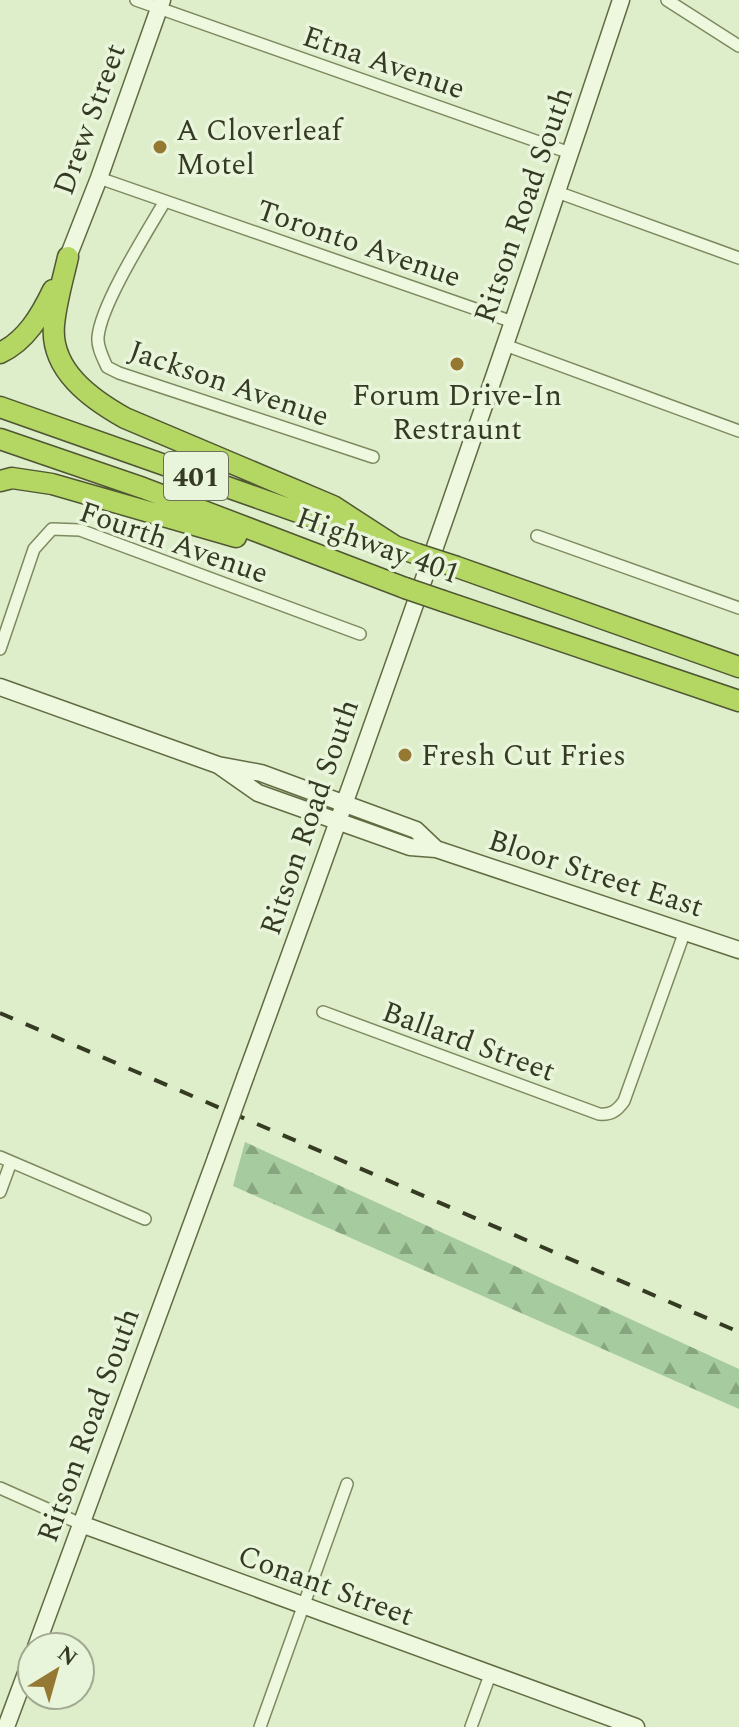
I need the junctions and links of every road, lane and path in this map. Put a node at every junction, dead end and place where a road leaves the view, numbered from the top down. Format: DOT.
graph roads {
  1 [pos="136,0"];
  2 [pos="621,0"];
  3 [pos="667,0"];
  4 [pos="160,4"];
  5 [pos="739,46"];
  6 [pos="570,153"];
  7 [pos="99,178"];
  8 [pos="557,192"];
  9 [pos="165,201"];
  10 [pos="68,257"];
  11 [pos="739,258"];
  12 [pos="513,322"];
  13 [pos="505,345"];
  14 [pos="0,353"];
  15 [pos="0,407"];
  16 [pos="739,431"];
  17 [pos="0,439"];
  18 [pos="373,457"];
  19 [pos="0,481"];
  20 [pos="537,536"];
  21 [pos="393,545"];
  22 [pos="357,572"];
  23 [pos="739,608"];
  24 [pos="360,634"];
  25 [pos="0,649"];
  26 [pos="739,667"];
  27 [pos="0,687"];
  28 [pos="739,701"];
  29 [pos="218,765"];
  30 [pos="344,804"];
  31 [pos="338,822"];
  32 [pos="436,849"];
  33 [pos="685,931"];
  34 [pos="739,950"];
  35 [pos="323,1012"];
  36 [pos="6,1160"];
  37 [pos="0,1192"];
  38 [pos="145,1219"];
  39 [pos="347,1484"];
  40 [pos="0,1488"];
  41 [pos="81,1524"];
  42 [pos="304,1606"];
  43 [pos="42,1631"];
  44 [pos="490,1675"];
  45 [pos="16,1700"];
  46 [pos="6,1727"];
  47 [pos="260,1727"];
  48 [pos="471,1727"];
  49 [pos="636,1727"];
  1 -- 4 [label="street, Etna Avenue"];
  2 -- 6 [label="main road, Ritson Road South"];
  3 -- 5 [label="street"];
  4 -- 6 [label="street, Etna Avenue"];
  4 -- 7 [label="main road, Drew Street"];
  6 -- 8 [label="main road, Ritson Road South"];
  7 -- 9 [label="street, Toronto Avenue"];
  7 -- 10 [label="main road, Drew Street"];
  8 -- 11 [label="street"];
  8 -- 12 [label="main road, Ritson Road South"];
  9 -- 12 [label="street, Toronto Avenue"];
  9 -- 18 [label="street, Jackson Avenue"];
  10 -- 14 [label="highway"];
  10 -- 21 [label="highway"];
  12 -- 13 [label="main road, Ritson Road South"];
  13 -- 16 [label="street"];
  13 -- 30 [label="main road, Ritson Road South"];
  15 -- 21 [label="highway, Highway 401 / 401"];
  17 -- 22 [label="highway, Highway 401 / 401"];
  19 -- 22 [label="highway"];
  20 -- 23 [label="street"];
  21 -- 26 [label="highway, Highway 401 / 401, bridge"];
  22 -- 28 [label="highway, Highway 401 / 401, bridge"];
  24 -- 25 [label="street, Fourth Avenue"];
  27 -- 29 [label="main road, Bloor Street East"];
  29 -- 30 [label="main road, Bloor Street East"];
  29 -- 31 [label="main road, Bloor Street East"];
  30 -- 31 [label="main road, Ritson Road South"];
  30 -- 32 [label="main road, Bloor Street East"];
  31 -- 32 [label="main road, Bloor Street East"];
  31 -- 41 [label="main road, Ritson Road South, bridge"];
  32 -- 33 [label="main road, Bloor Street East"];
  33 -- 34 [label="main road, Bloor Street East"];
  33 -- 35 [label="street, Ballard Street"];
  36 -- 37 [label="street"];
  36 -- 38 [label="street"];
  39 -- 42 [label="street"];
  40 -- 41 [label="street, Conant Street"];
  41 -- 42 [label="main road, Conant Street"];
  41 -- 43 [label="main road, Ritson Road South"];
  42 -- 44 [label="main road, Conant Street"];
  42 -- 47 [label="street"];
  44 -- 48 [label="street"];
  44 -- 49 [label="main road, Conant Street"];
  45 -- 46 [label="main road"];
}
